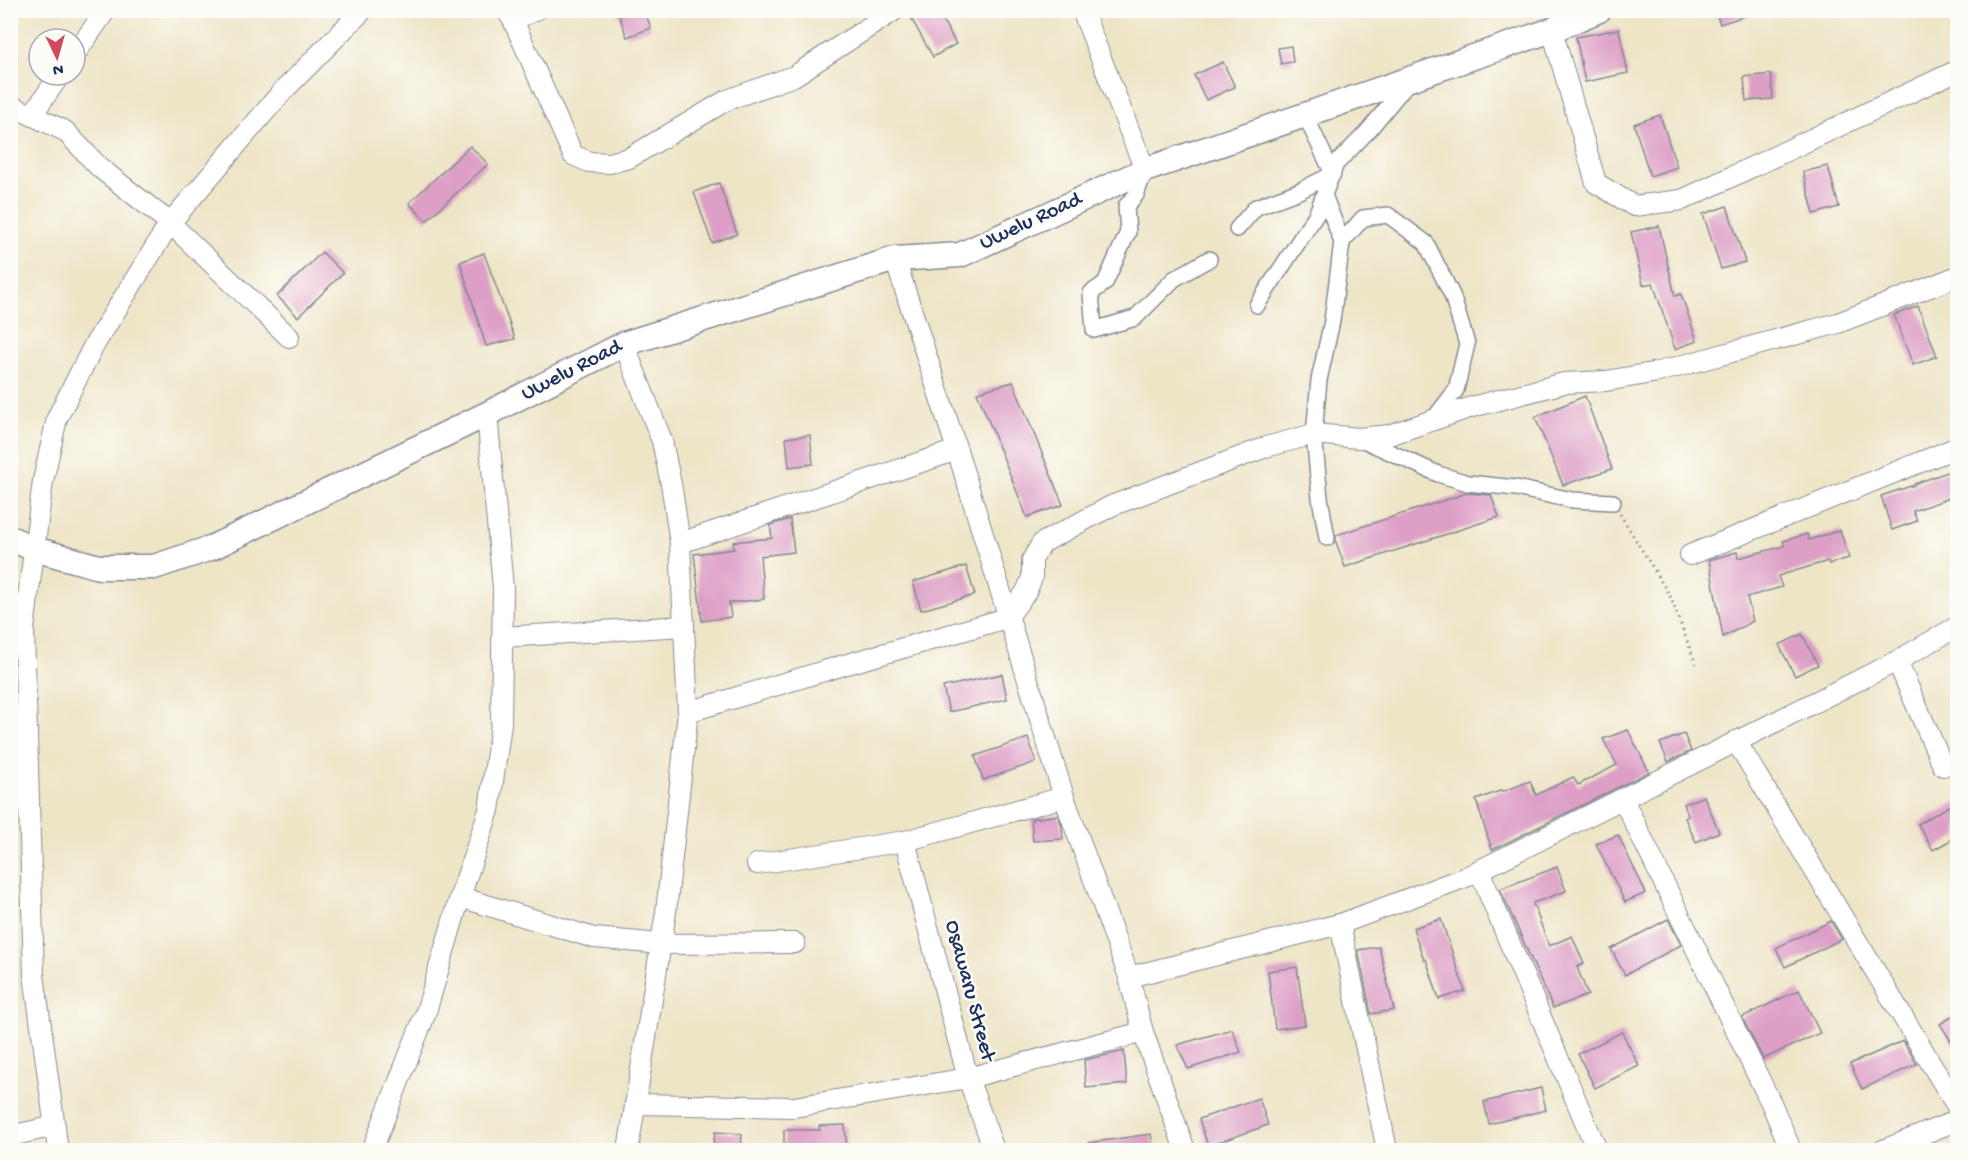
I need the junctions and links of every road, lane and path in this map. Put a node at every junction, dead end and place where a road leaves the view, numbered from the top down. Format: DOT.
graph roads {
  1 [pos="106,10"];
  2 [pos="363,10"];
  3 [pos="536,10"];
  4 [pos="896,10"];
  5 [pos="1082,10"];
  6 [pos="1599,10"];
  7 [pos="510,15"];
  8 [pos="1552,30"];
  9 [pos="87,37"];
  10 [pos="1958,70"];
  11 [pos="1411,79"];
  12 [pos="52,87"];
  13 [pos="10,105"];
  14 [pos="32,115"];
  15 [pos="1305,115"];
  16 [pos="1144,170"];
  17 [pos="1333,174"];
  18 [pos="1324,195"];
  19 [pos="170,223"];
  20 [pos="1237,229"];
  21 [pos="1342,242"];
  22 [pos="895,259"];
  23 [pos="1209,259"];
  24 [pos="1958,276"];
  25 [pos="1257,305"];
  26 [pos="289,337"];
  27 [pos="624,344"];
  28 [pos="487,414"];
  29 [pos="1432,421"];
  30 [pos="1314,434"];
  31 [pos="1359,438"];
  32 [pos="1958,447"];
  33 [pos="957,450"];
  34 [pos="1613,502"];
  35 [pos="10,538"];
  36 [pos="1327,538"];
  37 [pos="680,543"];
  38 [pos="33,549"];
  39 [pos="1690,555"];
  40 [pos="1007,618"];
  41 [pos="684,626"];
  42 [pos="1958,626"];
  43 [pos="502,637"];
  44 [pos="1897,661"];
  45 [pos="1696,664"];
  46 [pos="688,712"];
  47 [pos="19,722"];
  48 [pos="1736,741"];
  49 [pos="1943,766"];
  50 [pos="1064,797"];
  51 [pos="1623,799"];
  52 [pos="905,841"];
  53 [pos="757,864"];
  54 [pos="1479,870"];
  55 [pos="460,897"];
  56 [pos="1340,924"];
  57 [pos="795,943"];
  58 [pos="661,944"];
  59 [pos="1129,977"];
  60 [pos="1143,1032"];
  61 [pos="968,1078"];
  62 [pos="635,1104"];
  63 [pos="1958,1108"];
  64 [pos="1958,1120"];
  65 [pos="56,1126"];
  66 [pos="10,1136"];
  67 [pos="58,1150"];
  68 [pos="372,1150"];
  69 [pos="628,1150"];
  70 [pos="994,1150"];
  71 [pos="1185,1150"];
  72 [pos="1388,1150"];
  73 [pos="1597,1150"];
  74 [pos="1791,1150"];
  75 [pos="1883,1150"];
  1 -- 9 [label="street"];
  2 -- 19 [label="street"];
  3 -- 7 [label="street"];
  4 -- 7 [label="street"];
  5 -- 16 [label="street"];
  6 -- 8 [label="street, Uwelu Road"];
  8 -- 10 [label="street"];
  8 -- 11 [label="street, Uwelu Road"];
  11 -- 15 [label="street, Uwelu Road"];
  11 -- 17 [label="street"];
  12 -- 14 [label="street"];
  13 -- 14 [label="street"];
  14 -- 19 [label="street"];
  15 -- 16 [label="street, Uwelu Road"];
  15 -- 17 [label="street"];
  16 -- 22 [label="street, Uwelu Road"];
  16 -- 23 [label="street"];
  17 -- 18 [label="street"];
  17 -- 20 [label="street"];
  18 -- 21 [label="street"];
  18 -- 25 [label="street"];
  19 -- 26 [label="street"];
  19 -- 38 [label="street"];
  21 -- 29 [label="street"];
  21 -- 30 [label="street"];
  22 -- 27 [label="street, Uwelu Road"];
  22 -- 33 [label="street"];
  24 -- 29 [label="street"];
  27 -- 28 [label="street, Uwelu Road"];
  27 -- 37 [label="street"];
  28 -- 38 [label="street, Uwelu Road"];
  28 -- 43 [label="street"];
  29 -- 31 [label="street"];
  30 -- 31 [label="street"];
  30 -- 36 [label="street"];
  30 -- 40 [label="street"];
  31 -- 34 [label="street"];
  32 -- 39 [label="street"];
  33 -- 37 [label="street"];
  33 -- 40 [label="street"];
  34 -- 45 [label="path"];
  35 -- 38 [label="street, Uwelu Road"];
  37 -- 41 [label="street"];
  38 -- 47 [label="street"];
  40 -- 46 [label="street"];
  40 -- 50 [label="street"];
  41 -- 43 [label="street"];
  41 -- 46 [label="street"];
  42 -- 44 [label="street"];
  43 -- 55 [label="street"];
  44 -- 48 [label="street"];
  44 -- 49 [label="street"];
  46 -- 58 [label="street"];
  47 -- 65 [label="street"];
  48 -- 51 [label="street"];
  48 -- 63 [label="street"];
  50 -- 52 [label="street"];
  50 -- 59 [label="street"];
  51 -- 54 [label="street"];
  51 -- 74 [label="street"];
  52 -- 53 [label="street"];
  52 -- 61 [label="street, Osawaru Street"];
  54 -- 56 [label="street"];
  54 -- 73 [label="street"];
  55 -- 58 [label="street"];
  55 -- 68 [label="street"];
  56 -- 59 [label="street"];
  56 -- 72 [label="street"];
  57 -- 58 [label="street"];
  58 -- 62 [label="street"];
  59 -- 60 [label="street"];
  60 -- 61 [label="street"];
  60 -- 71 [label="street"];
  61 -- 62 [label="street"];
  61 -- 70 [label="street, Osawaru Street"];
  62 -- 69 [label="street"];
  64 -- 75 [label="street"];
  65 -- 66 [label="street"];
  65 -- 67 [label="street"];
}
